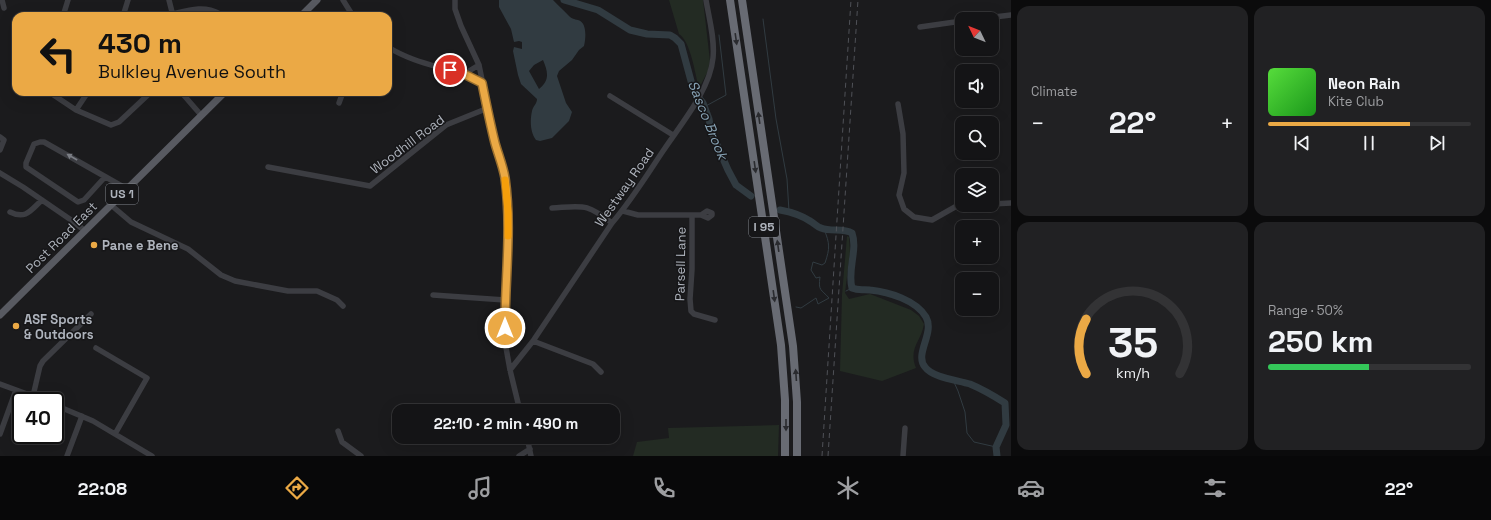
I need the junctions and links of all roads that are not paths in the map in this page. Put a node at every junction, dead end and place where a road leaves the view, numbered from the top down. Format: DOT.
graph roads {
  1 [pos="2,0"];
  2 [pos="68,0"];
  3 [pos="128,0"];
  4 [pos="169,0"];
  5 [pos="317,0"];
  6 [pos="343,0"];
  7 [pos="455,0"];
  8 [pos="706,0"];
  9 [pos="730,0"];
  10 [pos="742,0"];
  11 [pos="4,8"];
  12 [pos="64,12"];
  13 [pos="124,12"];
  14 [pos="172,12"];
  15 [pos="187,12"];
  16 [pos="216,12"];
  17 [pos="305,12"];
  18 [pos="350,12"];
  19 [pos="1011,15"];
  20 [pos="999,16"];
  21 [pos="955,22"];
  22 [pos="920,27"];
  23 [pos="392,50"];
  24 [pos="479,65"];
  25 [pos="464,74"];
  26 [pos="482,83"];
  27 [pos="55,96"];
  28 [pos="85,96"];
  29 [pos="147,96"];
  30 [pos="184,96"];
  31 [pos="221,96"];
  32 [pos="342,96"];
  33 [pos="610,96"];
  34 [pos="339,103"];
  35 [pos="898,104"];
  36 [pos="488,108"];
  37 [pos="76,110"];
  38 [pos="201,115"];
  39 [pos="673,136"];
  40 [pos="0,137"];
  41 [pos="0,150"];
  42 [pos="268,167"];
  43 [pos="0,173"];
  44 [pos="106,177"];
  45 [pos="127,190"];
  46 [pos="42,200"];
  47 [pos="1011,203"];
  48 [pos="999,204"];
  49 [pos="111,205"];
  50 [pos="955,207"];
  51 [pos="552,208"];
  52 [pos="623,211"];
  53 [pos="10,212"];
  54 [pos="692,215"];
  55 [pos="701,215"];
  56 [pos="612,223"];
  57 [pos="85,231"];
  58 [pos="433,295"];
  59 [pos="505,300"];
  60 [pos="343,306"];
  61 [pos="91,314"];
  62 [pos="0,315"];
  63 [pos="715,320"];
  64 [pos="533,341"];
  65 [pos="96,348"];
  66 [pos="510,370"];
  67 [pos="600,372"];
  68 [pos="0,384"];
  69 [pos="16,390"];
  70 [pos="22,392"];
  71 [pos="34,392"];
  72 [pos="518,404"];
  73 [pos="64,409"];
  74 [pos="82,416"];
  75 [pos="905,428"];
  76 [pos="338,431"];
  77 [pos="0,434"];
  78 [pos="115,434"];
  79 [pos="529,444"];
  80 [pos="530,449"];
  81 [pos="67,456"];
  82 [pos="152,456"];
  83 [pos="361,456"];
  84 [pos="519,456"];
  85 [pos="531,456"];
  86 [pos="785,456"];
  87 [pos="797,456"];
  88 [pos="903,456"];
  1 -- 11 [label="street"];
  2 -- 12 [label="street"];
  3 -- 13 [label="street"];
  4 -- 14 [label="street"];
  5 -- 17 [label="main road"];
  6 -- 18 [label="street"];
  7 -- 24 [label="street"];
  8 -- 39 [label="street, Westway Road"];
  9 -- 86 [label="highway, I 95, one-way"];
  87 -- 10 [label="highway, I 95, one-way"];
  15 -- 16 [label="street"];
  19 -- 20 [label="street"];
  21 -- 22 [label="street"];
  23 -- 25 [label="street"];
  24 -- 25 [label="street"];
  24 -- 26 [label="street"];
  25 -- 26 [label="street"];
  26 -- 36 [label="street"];
  27 -- 37 [label="street"];
  28 -- 37 [label="street"];
  29 -- 37 [label="street"];
  30 -- 38 [label="street"];
  31 -- 38 [label="main road, Post Road East / US 1"];
  32 -- 34 [label="street"];
  33 -- 39 [label="street"];
  35 -- 50 [label="street"];
  36 -- 42 [label="street, Woodhill Road"];
  36 -- 59 [label="street"];
  38 -- 45 [label="main road, Post Road East / US 1"];
  39 -- 52 [label="street, Westway Road"];
  40 -- 41 [label="street"];
  43 -- 46 [label="street"];
  44 -- 44 [label="street, one-way"];
  44 -- 45 [label="street"];
  45 -- 49 [label="main road, Post Road East / US 1"];
  46 -- 53 [label="street"];
  46 -- 57 [label="street"];
  47 -- 48 [label="street"];
  49 -- 57 [label="main road, Post Road East / US 1"];
  49 -- 60 [label="street"];
  51 -- 56 [label="street"];
  52 -- 54 [label="street, Parsell Lane"];
  52 -- 56 [label="street, Westway Road"];
  54 -- 55 [label="street, Parsell Lane"];
  54 -- 63 [label="street, Parsell Lane"];
  56 -- 64 [label="street, Westway Road"];
  57 -- 62 [label="main road, Post Road East / US 1"];
  58 -- 59 [label="street"];
  59 -- 66 [label="street"];
  61 -- 71 [label="street"];
  64 -- 66 [label="street, Westway Road"];
  64 -- 67 [label="street"];
  65 -- 78 [label="street"];
  66 -- 72 [label="street"];
  68 -- 69 [label="street"];
  69 -- 70 [label="street"];
  69 -- 77 [label="street"];
  73 -- 74 [label="street"];
  74 -- 78 [label="street"];
  74 -- 81 [label="street"];
  75 -- 88 [label="street"];
  76 -- 83 [label="street"];
  78 -- 82 [label="street"];
  79 -- 80 [label="street"];
  80 -- 84 [label="street"];
  80 -- 85 [label="street"];
}
